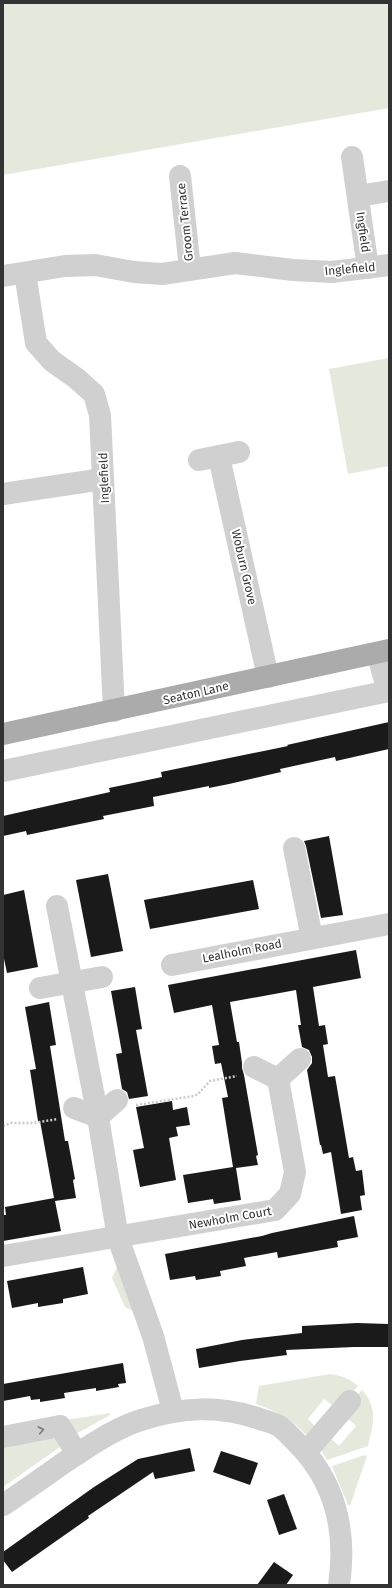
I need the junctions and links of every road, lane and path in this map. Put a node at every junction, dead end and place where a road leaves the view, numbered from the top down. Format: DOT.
graph roads {
  1 [pos="352,157"];
  2 [pos="180,176"];
  3 [pos="389,191"];
  4 [pos="358,196"];
  5 [pos="389,265"];
  6 [pos="368,268"];
  7 [pos="190,269"];
  8 [pos="25,274"];
  9 [pos="3,276"];
  10 [pos="219,456"];
  11 [pos="103,479"];
  12 [pos="3,494"];
  13 [pos="383,651"];
  14 [pos="268,677"];
  15 [pos="389,691"];
  16 [pos="114,711"];
  17 [pos="3,734"];
  18 [pos="3,771"];
  19 [pos="294,848"];
  20 [pos="57,906"];
  21 [pos="389,924"];
  22 [pos="312,938"];
  23 [pos="172,965"];
  24 [pos="102,977"];
  25 [pos="71,983"];
  26 [pos="40,988"];
  27 [pos="300,1059"];
  28 [pos="246,1072"];
  29 [pos="278,1079"];
  30 [pos="126,1103"];
  31 [pos="67,1113"];
  32 [pos="98,1117"];
  33 [pos="3,1126"];
  34 [pos="118,1238"];
  35 [pos="3,1256"];
  36 [pos="350,1401"];
  37 [pos="173,1411"];
  38 [pos="3,1437"];
  39 [pos="306,1452"];
  40 [pos="78,1454"];
  41 [pos="3,1505"];
  42 [pos="339,1585"];
  1 -- 4 [label="street, Ingfield"];
  2 -- 7 [label="street, Groom Terrace"];
  3 -- 4 [label="street, Ingfield"];
  4 -- 6 [label="street, Ingfield"];
  5 -- 6 [label="street, Inglefield"];
  6 -- 7 [label="street, Inglefield"];
  7 -- 8 [label="street, Inglefield"];
  8 -- 9 [label="street, Inglefield"];
  8 -- 11 [label="street, Inglefield"];
  10 -- 14 [label="street, Woburn Grove"];
  11 -- 12 [label="street"];
  11 -- 16 [label="street, Inglefield"];
  13 -- 14 [label="main road, Seaton Lane"];
  13 -- 15 [label="street"];
  14 -- 16 [label="main road, Seaton Lane"];
  15 -- 18 [label="street"];
  16 -- 17 [label="main road, Seaton Lane"];
  19 -- 22 [label="street"];
  20 -- 25 [label="street"];
  21 -- 22 [label="street, Lealholm Road"];
  22 -- 23 [label="street, Lealholm Road"];
  24 -- 25 [label="street"];
  25 -- 26 [label="street"];
  25 -- 32 [label="street"];
  27 -- 29 [label="street"];
  28 -- 29 [label="street"];
  28 -- 30 [label="path"];
  29 -- 34 [label="street, Newholm Court"];
  30 -- 32 [label="street"];
  31 -- 32 [label="street"];
  31 -- 33 [label="path"];
  32 -- 34 [label="street"];
  34 -- 35 [label="street, Newholm Court"];
  34 -- 37 [label="street"];
  36 -- 39 [label="street"];
  37 -- 39 [label="street"];
  37 -- 40 [label="street"];
  38 -- 40 [label="street, one-way"];
  39 -- 42 [label="street"];
  40 -- 41 [label="street"];
}
